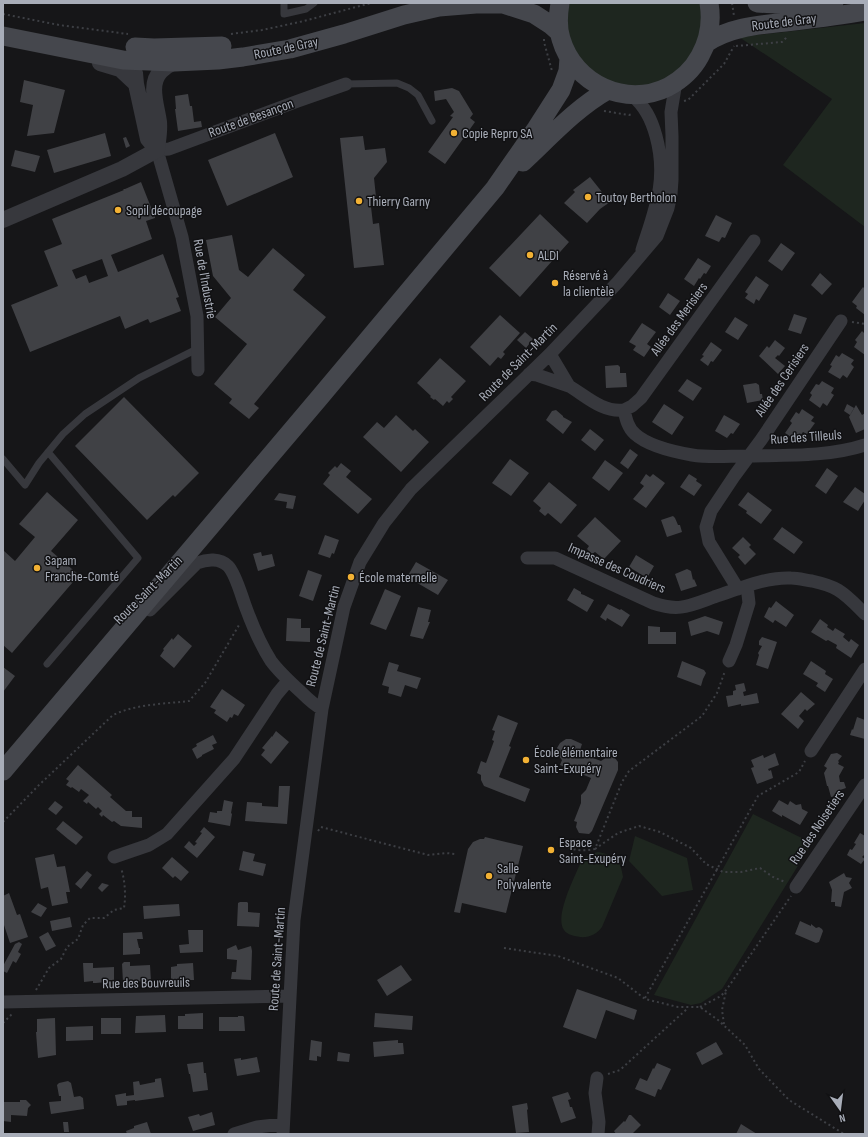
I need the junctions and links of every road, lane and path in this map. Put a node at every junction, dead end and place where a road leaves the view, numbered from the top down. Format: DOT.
graph roads {
  1 [pos="284,3"];
  2 [pos="314,3"];
  3 [pos="371,3"];
  4 [pos="410,3"];
  5 [pos="560,3"];
  6 [pos="709,3"];
  7 [pos="732,3"];
  8 [pos="757,3"];
  9 [pos="865,10"];
  10 [pos="3,14"];
  11 [pos="544,20"];
  12 [pos="3,27"];
  13 [pos="734,30"];
  14 [pos="559,32"];
  15 [pos="129,34"];
  16 [pos="228,34"];
  17 [pos="3,38"];
  18 [pos="706,42"];
  19 [pos="148,54"];
  20 [pos="569,58"];
  21 [pos="174,62"];
  22 [pos="564,82"];
  23 [pos="676,82"];
  24 [pos="136,84"];
  25 [pos="346,84"];
  26 [pos="608,90"];
  27 [pos="630,94"];
  28 [pos="590,102"];
  29 [pos="672,105"];
  30 [pos="646,112"];
  31 [pos="432,121"];
  32 [pos="157,150"];
  33 [pos="495,188"];
  34 [pos="3,220"];
  35 [pos="754,241"];
  36 [pos="641,256"];
  37 [pos="841,321"];
  38 [pos="197,349"];
  39 [pos="550,354"];
  40 [pos="198,370"];
  41 [pos="529,374"];
  42 [pos="569,386"];
  43 [pos="624,410"];
  44 [pos="865,445"];
  45 [pos="48,452"];
  46 [pos="749,456"];
  47 [pos="3,458"];
  48 [pos="528,558"];
  49 [pos="742,587"];
  50 [pos="865,614"];
  51 [pos="249,617"];
  52 [pos="729,661"];
  53 [pos="47,664"];
  54 [pos="865,669"];
  55 [pos="288,680"];
  56 [pos="76,685"];
  57 [pos="322,709"];
  58 [pos="811,752"];
  59 [pos="3,770"];
  60 [pos="865,785"];
  61 [pos="3,822"];
  62 [pos="317,832"];
  63 [pos="564,846"];
  64 [pos="595,849"];
  65 [pos="455,854"];
  66 [pos="114,857"];
  67 [pos="717,869"];
  68 [pos="796,887"];
  69 [pos="504,948"];
  70 [pos="726,991"];
  71 [pos="290,996"];
  72 [pos="645,999"];
  73 [pos="3,1002"];
  74 [pos="36,1002"];
  75 [pos="688,1007"];
  76 [pos="700,1007"];
  77 [pos="724,1026"];
  78 [pos="597,1078"];
  79 [pos="283,1129"];
  80 [pos="234,1134"];
  81 [pos="598,1134"];
  82 [pos="844,1134"];
  1 -- 2 [label="lane"];
  3 -- 16 [label="path"];
  4 -- 19 [label="main road, Route de Gray"];
  5 -- 14 [label="main road"];
  6 -- 18 [label="main road"];
  7 -- 13 [label="path"];
  8 -- 9 [label="main road, Route de Gray"];
  9 -- 13 [label="main road, Route de Gray"];
  10 -- 15 [label="path"];
  11 -- 14 [label="main road, Route de Gray"];
  11 -- 21 [label="main road, Route de Gray"];
  11 -- 22 [label="path"];
  12 -- 19 [label="main road, Route de Gray"];
  13 -- 18 [label="main road, Route de Gray"];
  13 -- 29 [label="path"];
  14 -- 20 [label="main road"];
  17 -- 19 [label="main road, Route de Gray"];
  17 -- 24 [label="street"];
  18 -- 23 [label="main road"];
  19 -- 21 [label="main road, Route de Gray"];
  19 -- 24 [label="street"];
  20 -- 22 [label="main road"];
  20 -- 26 [label="main road"];
  21 -- 32 [label="street"];
  22 -- 33 [label="main road"];
  23 -- 27 [label="main road"];
  23 -- 29 [label="street, Route de Saint-Martin"];
  24 -- 32 [label="street"];
  25 -- 31 [label="lane"];
  25 -- 32 [label="street, Route de Besançon"];
  26 -- 27 [label="main road"];
  26 -- 28 [label="main road"];
  27 -- 30 [label="street"];
  28 -- 30 [label="path"];
  28 -- 33 [label="main road"];
  29 -- 36 [label="street, Route de Saint-Martin"];
  30 -- 36 [label="street"];
  32 -- 34 [label="street, Route de Besançon"];
  32 -- 38 [label="street, Rue de l'Industrie"];
  33 -- 56 [label="main road"];
  35 -- 43 [label="street, Allée des Merisiers"];
  36 -- 39 [label="street, Route de Saint-Martin"];
  37 -- 46 [label="street, Allée des Cerisiers"];
  38 -- 40 [label="street, Rue de l'Industrie"];
  38 -- 45 [label="lane"];
  39 -- 41 [label="street, Route de Saint-Martin"];
  39 -- 42 [label="street"];
  41 -- 42 [label="street"];
  41 -- 57 [label="street, Route de Saint-Martin"];
  42 -- 43 [label="street"];
  43 -- 46 [label="street, Rue des Tilleuls"];
  44 -- 46 [label="street, Rue des Tilleuls"];
  45 -- 47 [label="lane"];
  45 -- 53 [label="lane"];
  46 -- 49 [label="street, Allée des Cerisiers"];
  48 -- 49 [label="street, Impasse des Coudriers"];
  49 -- 50 [label="street, Impasse des Coudriers"];
  49 -- 52 [label="street"];
  51 -- 55 [label="street, Route Saint-Martin"];
  51 -- 56 [label="street, Route Saint-Martin"];
  51 -- 61 [label="path"];
  52 -- 64 [label="path"];
  54 -- 58 [label="street"];
  55 -- 57 [label="street, Route Saint-Martin"];
  55 -- 66 [label="street"];
  56 -- 59 [label="main road"];
  57 -- 71 [label="street, Route de Saint-Martin"];
  58 -- 67 [label="path"];
  60 -- 68 [label="street, Rue des Noisetiers"];
  62 -- 65 [label="path"];
  63 -- 64 [label="path"];
  64 -- 67 [label="path"];
  66 -- 74 [label="path"];
  67 -- 68 [label="path"];
  67 -- 72 [label="path"];
  68 -- 70 [label="path"];
  69 -- 72 [label="path"];
  70 -- 76 [label="path"];
  70 -- 77 [label="path"];
  71 -- 74 [label="street, Rue des Bouvreuils"];
  71 -- 79 [label="street, Route de Saint-Martin"];
  72 -- 75 [label="path"];
  73 -- 74 [label="street, Rue des Bouvreuils"];
  75 -- 76 [label="path"];
  75 -- 78 [label="path"];
  76 -- 77 [label="path"];
  77 -- 82 [label="path"];
  78 -- 81 [label="street"];
  79 -- 80 [label="street"];
}
